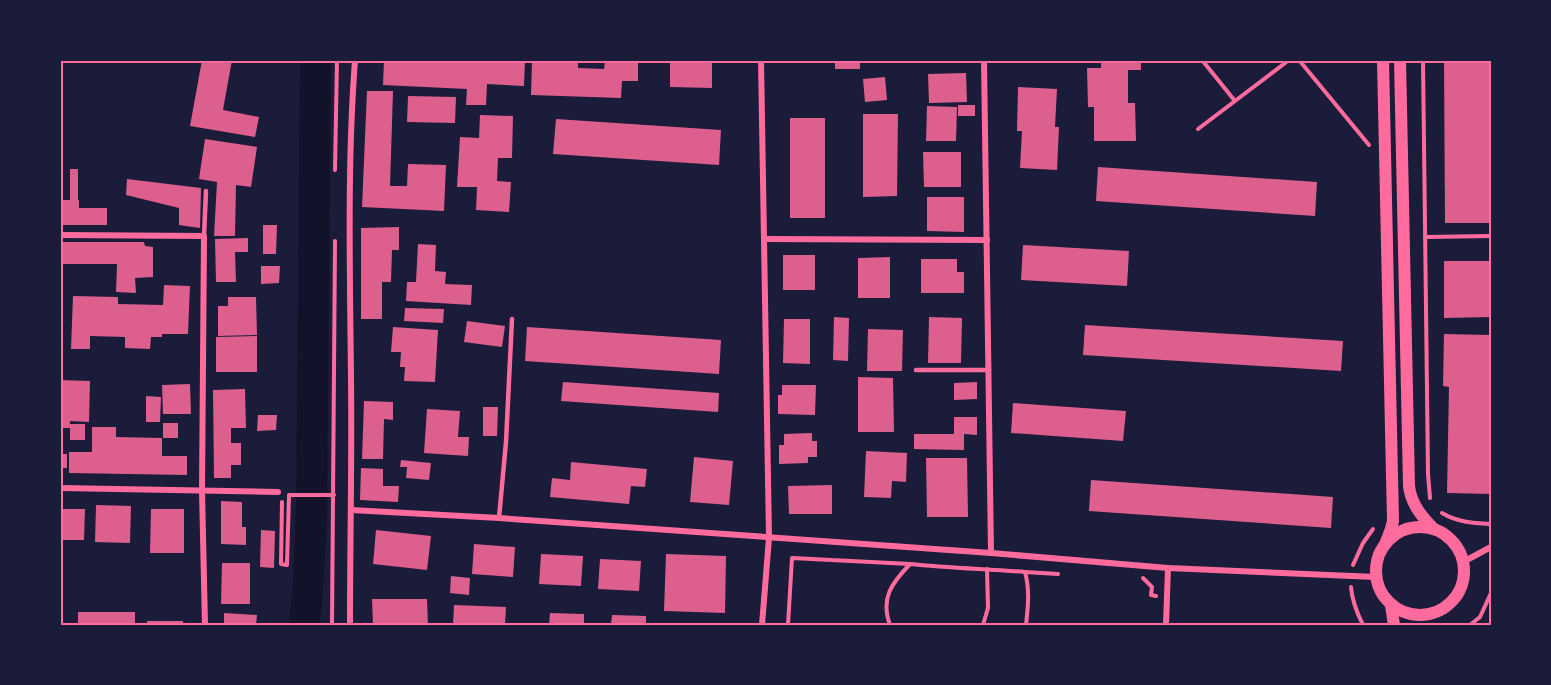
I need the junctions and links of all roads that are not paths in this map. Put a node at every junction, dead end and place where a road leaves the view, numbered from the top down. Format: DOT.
graph roads {
  1 [pos="355,60"];
  2 [pos="761,60"];
  3 [pos="984,60"];
  4 [pos="1383,60"];
  5 [pos="1400,60"];
  6 [pos="206,191"];
  7 [pos="60,235"];
  8 [pos="204,236"];
  9 [pos="764,239"];
  10 [pos="987,240"];
  11 [pos="512,319"];
  12 [pos="916,370"];
  13 [pos="989,370"];
  14 [pos="60,488"];
  15 [pos="202,491"];
  16 [pos="278,492"];
  17 [pos="351,510"];
  18 [pos="499,518"];
  19 [pos="1434,529"];
  20 [pos="769,538"];
  21 [pos="1386,542"];
  22 [pos="1491,547"];
  23 [pos="991,553"];
  24 [pos="1463,562"];
  25 [pos="1168,568"];
  26 [pos="1376,577"];
  27 [pos="1391,605"];
  28 [pos="1437,612"];
  29 [pos="205,625"];
  30 [pos="350,625"];
  31 [pos="762,625"];
  32 [pos="1166,625"];
  33 [pos="1394,625"];
  34 [pos="1426,625"];
  1 -- 17 [label="street"];
  2 -- 9 [label="street"];
  3 -- 10 [label="street"];
  4 -- 21 [label="main road"];
  5 -- 19 [label="main road"];
  6 -- 8 [label="lane"];
  7 -- 8 [label="street"];
  8 -- 15 [label="street"];
  9 -- 10 [label="street"];
  9 -- 20 [label="street"];
  10 -- 13 [label="street"];
  11 -- 18 [label="lane"];
  12 -- 13 [label="lane"];
  13 -- 23 [label="street"];
  14 -- 15 [label="street"];
  15 -- 16 [label="street"];
  15 -- 29 [label="street"];
  17 -- 18 [label="street"];
  17 -- 30 [label="street"];
  18 -- 20 [label="street"];
  19 -- 21 [label="main road"];
  19 -- 24 [label="main road"];
  20 -- 23 [label="street"];
  20 -- 31 [label="street"];
  21 -- 26 [label="main road"];
  22 -- 24 [label="street"];
  23 -- 25 [label="street"];
  24 -- 28 [label="main road"];
  25 -- 26 [label="street"];
  25 -- 32 [label="street"];
  26 -- 27 [label="main road"];
  27 -- 28 [label="main road"];
  27 -- 33 [label="main road"];
  28 -- 34 [label="main road"];
}
